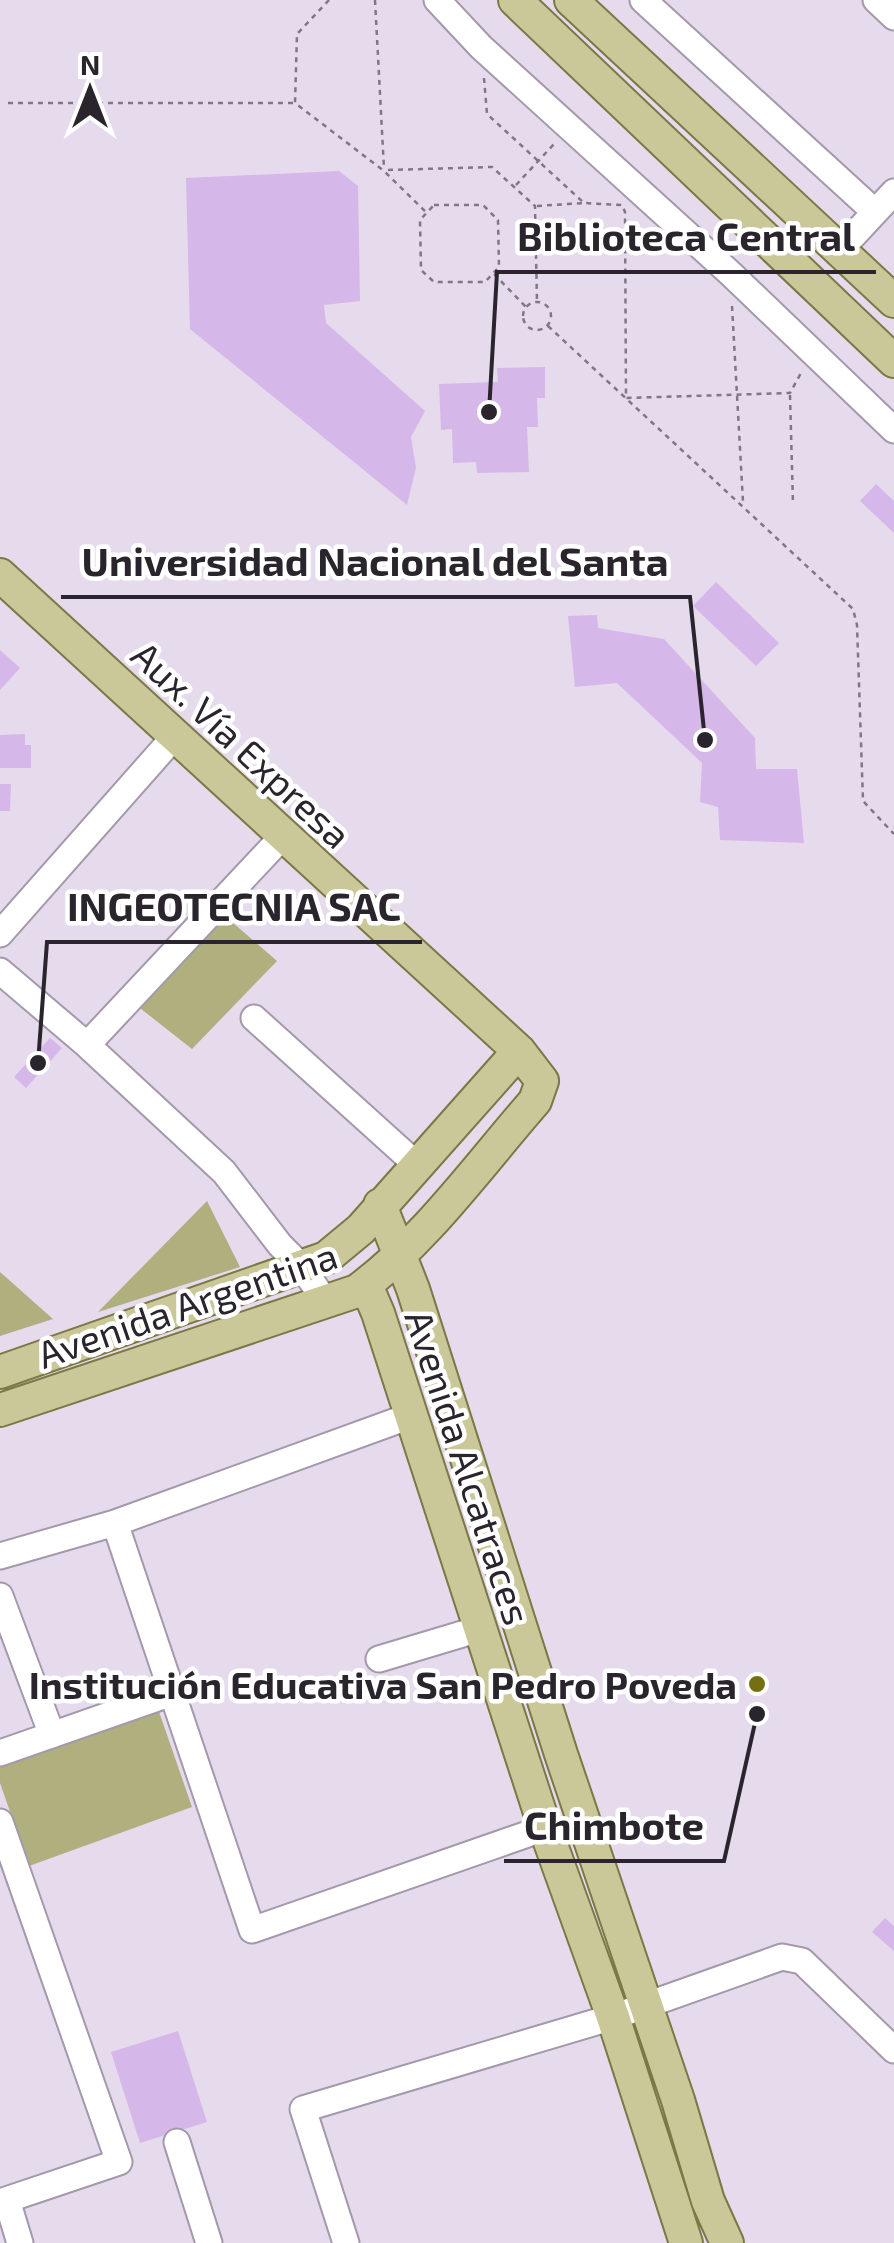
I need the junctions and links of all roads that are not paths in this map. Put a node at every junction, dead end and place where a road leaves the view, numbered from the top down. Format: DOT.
graph roads {
  1 [pos="437,0"];
  2 [pos="571,0"];
  3 [pos="642,0"];
  4 [pos="876,0"];
  5 [pos="538,7"];
  6 [pos="894,17"];
  7 [pos="894,192"];
  8 [pos="875,212"];
  9 [pos="839,250"];
  10 [pos="894,302"];
  11 [pos="894,361"];
  12 [pos="894,430"];
  13 [pos="0,575"];
  14 [pos="174,737"];
  15 [pos="283,836"];
  16 [pos="0,934"];
  17 [pos="0,971"];
  18 [pos="254,1018"];
  19 [pos="88,1045"];
  20 [pos="519,1051"];
  21 [pos="417,1165"];
  22 [pos="380,1205"];
  23 [pos="400,1256"];
  24 [pos="314,1263"];
  25 [pos="366,1285"];
  26 [pos="325,1301"];
  27 [pos="0,1372"];
  28 [pos="0,1410"];
  29 [pos="410,1416"];
  30 [pos="115,1522"];
  31 [pos="0,1556"];
  32 [pos="0,1596"];
  33 [pos="480,1629"];
  34 [pos="379,1660"];
  35 [pos="172,1694"];
  36 [pos="52,1735"];
  37 [pos="0,1752"];
  38 [pos="0,1822"];
  39 [pos="545,1828"];
  40 [pos="645,2006"];
  41 [pos="613,2017"];
  42 [pos="894,2050"];
  43 [pos="177,2142"];
  44 [pos="3,2201"];
  45 [pos="20,2243"];
  46 [pos="209,2243"];
  47 [pos="346,2243"];
  48 [pos="686,2243"];
  49 [pos="727,2243"];
  1 -- 12 [label="street"];
  2 -- 9 [label="main road"];
  3 -- 8 [label="street"];
  4 -- 6 [label="street"];
  5 -- 11 [label="main road"];
  7 -- 8 [label="street"];
  8 -- 9 [label="street"];
  9 -- 10 [label="main road"];
  13 -- 14 [label="main road, Aux. Vía Expresa"];
  14 -- 15 [label="main road, Aux. Vía Expresa"];
  14 -- 16 [label="street"];
  15 -- 19 [label="street"];
  15 -- 20 [label="main road, Aux. Vía Expresa"];
  17 -- 19 [label="street"];
  18 -- 21 [label="street"];
  19 -- 24 [label="street"];
  20 -- 21 [label="main road"];
  20 -- 23 [label="main road, Avenida Argentina"];
  21 -- 22 [label="main road"];
  22 -- 23 [label="main road"];
  22 -- 24 [label="main road"];
  23 -- 25 [label="main road, Avenida Argentina"];
  23 -- 40 [label="main road"];
  24 -- 26 [label="street"];
  24 -- 27 [label="main road, Avenida Argentina"];
  25 -- 26 [label="main road, Avenida Argentina"];
  25 -- 29 [label="main road, Avenida Alcatraces"];
  26 -- 28 [label="main road, Avenida Argentina"];
  29 -- 30 [label="street"];
  29 -- 33 [label="main road, Avenida Alcatraces"];
  30 -- 31 [label="street"];
  30 -- 35 [label="street"];
  32 -- 36 [label="street"];
  33 -- 34 [label="street"];
  33 -- 39 [label="main road, Avenida Alcatraces"];
  35 -- 36 [label="street"];
  35 -- 39 [label="street"];
  36 -- 37 [label="street"];
  38 -- 44 [label="street"];
  39 -- 41 [label="main road, Avenida Alcatraces"];
  40 -- 41 [label="street"];
  40 -- 42 [label="street"];
  40 -- 49 [label="main road"];
  41 -- 47 [label="street"];
  41 -- 48 [label="main road, Avenida Alcatraces"];
  43 -- 46 [label="street"];
  44 -- 45 [label="street"];
}
